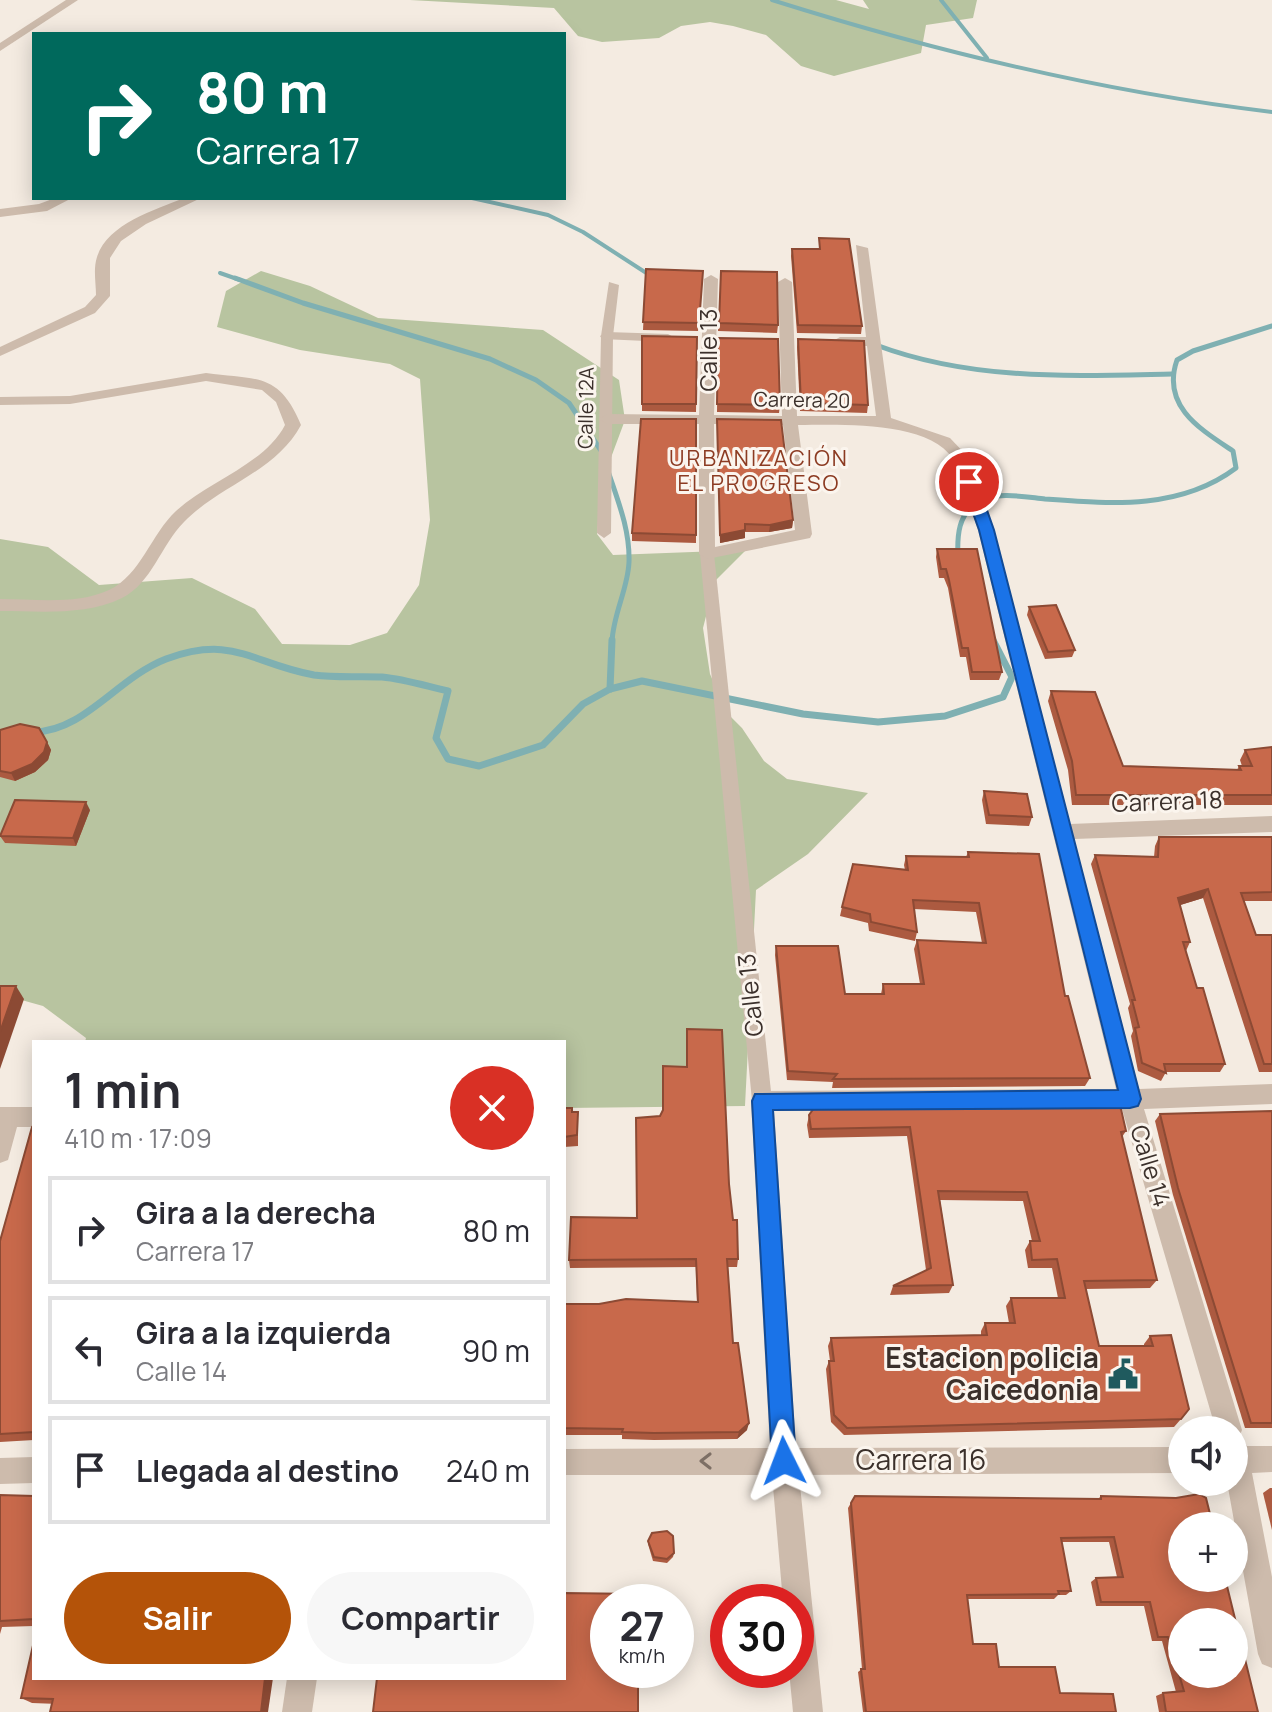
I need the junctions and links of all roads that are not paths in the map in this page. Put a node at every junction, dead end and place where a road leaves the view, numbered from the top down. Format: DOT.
graph roads {
  1 [pos="73,0"];
  2 [pos="0,48"];
  3 [pos="61,200"];
  4 [pos="191,200"];
  5 [pos="0,213"];
  6 [pos="861,248"];
  7 [pos="711,279"];
  8 [pos="785,282"];
  9 [pos="613,285"];
  10 [pos="607,336"];
  11 [pos="698,338"];
  12 [pos="831,341"];
  13 [pos="876,342"];
  14 [pos="0,352"];
  15 [pos="0,401"];
  16 [pos="607,419"];
  17 [pos="709,419"];
  18 [pos="790,420"];
  19 [pos="884,421"];
  20 [pos="945,441"];
  21 [pos="604,533"];
  22 [pos="707,554"];
  23 [pos="0,605"];
  24 [pos="1272,824"];
  25 [pos="1065,832"];
  26 [pos="1272,1094"];
  27 [pos="1130,1099"];
  28 [pos="762,1101"];
  29 [pos="4,1117"];
  30 [pos="32,1117"];
  31 [pos="0,1152"];
  32 [pos="1225,1416"];
  33 [pos="1248,1456"];
  34 [pos="1272,1459"];
  35 [pos="1168,1460"];
  36 [pos="784,1461"];
  37 [pos="566,1462"];
  38 [pos="32,1470"];
  39 [pos="0,1471"];
  40 [pos="1243,1496"];
  41 [pos="1272,1654"];
  42 [pos="302,1680"];
  43 [pos="297,1712"];
  44 [pos="808,1712"];
  1 -- 2 [label="street"];
  3 -- 5 [label="street"];
  4 -- 14 [label="street"];
  6 -- 13 [label="street"];
  7 -- 11 [label="street, Calle 13"];
  8 -- 18 [label="street"];
  9 -- 10 [label="street, Calle 12A"];
  10 -- 11 [label="street"];
  10 -- 16 [label="street, Calle 12A"];
  11 -- 17 [label="street, Calle 13"];
  12 -- 13 [label="street"];
  13 -- 19 [label="street"];
  15 -- 23 [label="street"];
  16 -- 17 [label="street, Carrera 20"];
  16 -- 21 [label="street, Calle 12A"];
  17 -- 18 [label="street, Carrera 20"];
  17 -- 22 [label="street, Calle 13"];
  18 -- 19 [label="street, Carrera 20"];
  18 -- 22 [label="street"];
  19 -- 20 [label="street, Carrera 20"];
  20 -- 25 [label="street, Calle 14"];
  22 -- 28 [label="street, Calle 13"];
  24 -- 25 [label="street, Carrera 18"];
  25 -- 27 [label="street, Calle 14"];
  26 -- 27 [label="street"];
  27 -- 28 [label="street"];
  27 -- 32 [label="street, Calle 14"];
  28 -- 36 [label="street, Calle 13"];
  29 -- 30 [label="street"];
  29 -- 31 [label="street"];
  33 -- 34 [label="street"];
  35 -- 36 [label="street, Carrera 16"];
  36 -- 37 [label="street, Carrera 16, one-way"];
  36 -- 44 [label="street, Calle 13"];
  38 -- 39 [label="street"];
  40 -- 41 [label="street"];
  42 -- 43 [label="street"];
}
